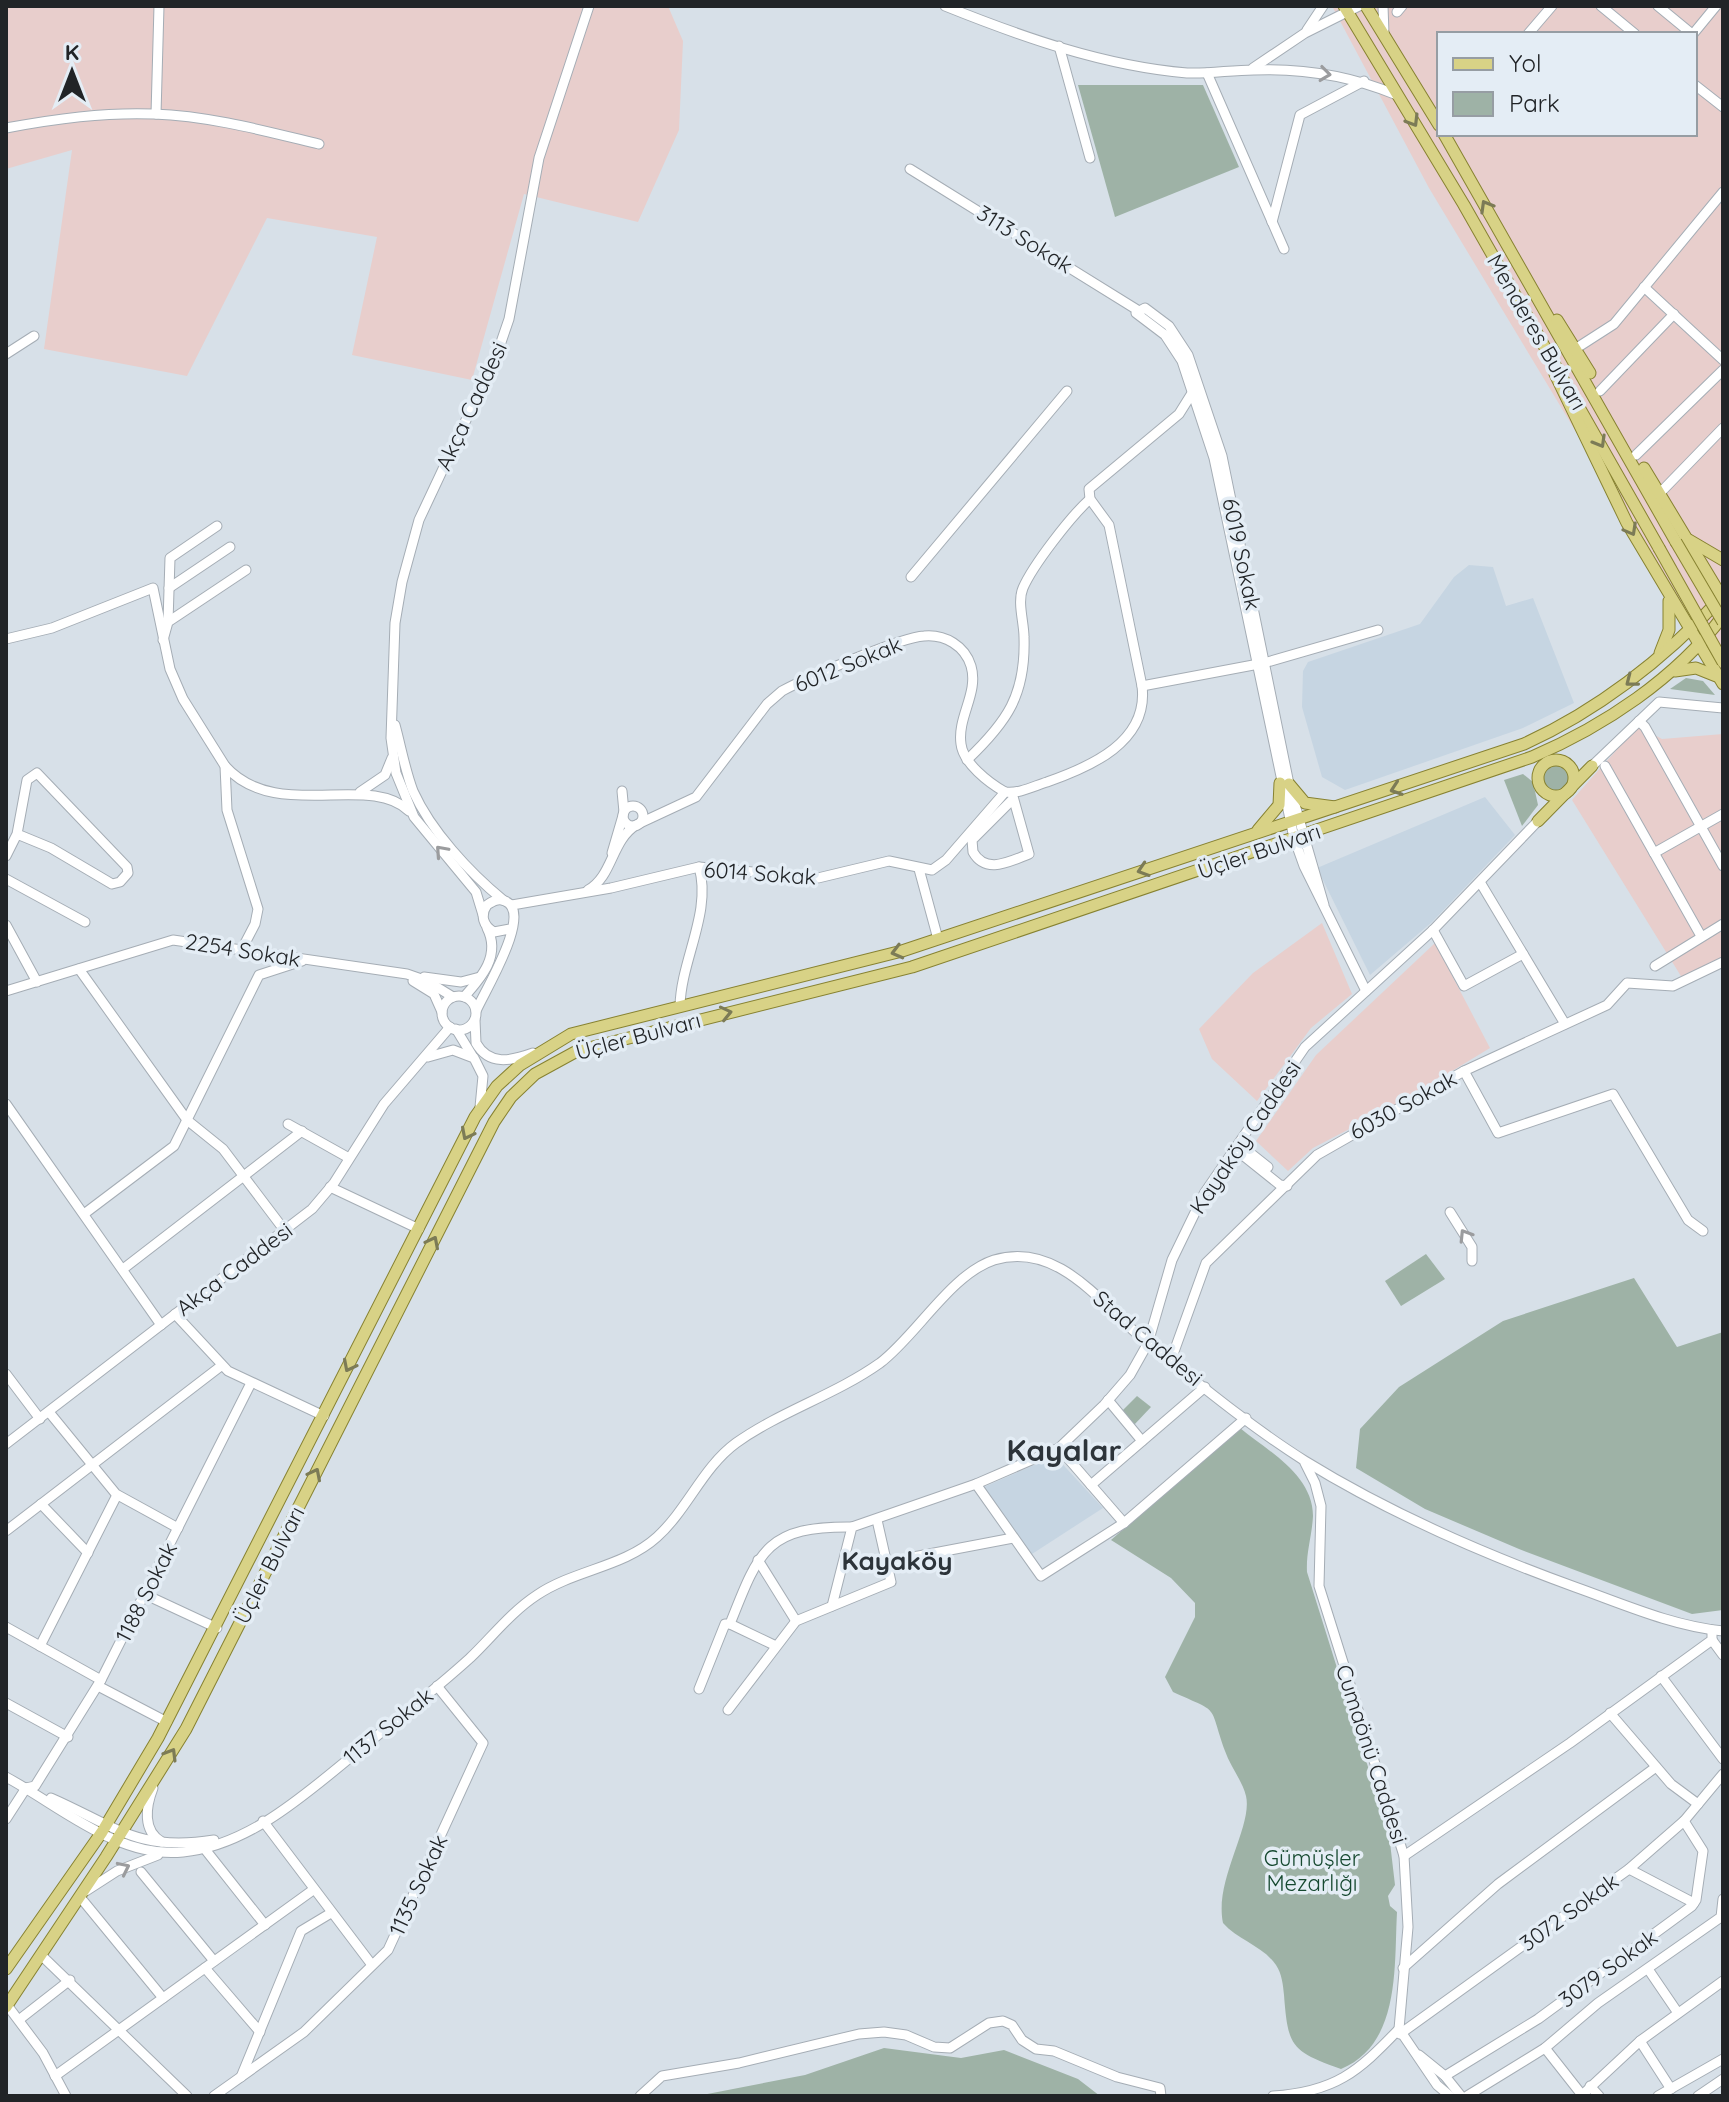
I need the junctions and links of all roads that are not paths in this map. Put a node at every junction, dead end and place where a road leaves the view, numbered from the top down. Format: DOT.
graph roads {
  1 [pos="159,6"];
  2 [pos="589,6"];
  3 [pos="945,6"];
  4 [pos="1323,6"];
  5 [pos="1359,6"];
  6 [pos="1366,6"];
  7 [pos="1383,6"];
  8 [pos="1552,6"];
  9 [pos="1601,6"];
  10 [pos="1658,6"];
  11 [pos="1716,6"];
  12 [pos="1346,9"];
  13 [pos="1530,32"];
  14 [pos="1633,32"];
  15 [pos="1690,32"];
  16 [pos="1694,32"];
  17 [pos="1305,33"];
  18 [pos="1384,34"];
  19 [pos="1059,46"];
  20 [pos="1250,70"];
  21 [pos="1207,73"];
  22 [pos="1364,81"];
  23 [pos="1697,87"];
  24 [pos="1397,95"];
  25 [pos="1723,107"];
  26 [pos="156,114"];
  27 [pos="1437,122"];
  28 [pos="6,128"];
  29 [pos="1445,136"];
  30 [pos="319,144"];
  31 [pos="1090,158"];
  32 [pos="910,169"];
  33 [pos="1723,192"];
  34 [pos="1272,222"];
  35 [pos="1284,249"];
  36 [pos="1644,287"];
  37 [pos="1140,311"];
  38 [pos="1674,314"];
  39 [pos="34,336"];
  40 [pos="1573,351"];
  41 [pos="6,354"];
  42 [pos="1551,358"];
  43 [pos="1723,360"];
  44 [pos="1723,370"];
  45 [pos="1200,381"];
  46 [pos="1067,391"];
  47 [pos="1194,391"];
  48 [pos="1600,391"];
  49 [pos="1723,428"];
  50 [pos="1636,455"];
  51 [pos="1660,493"];
  52 [pos="1090,499"];
  53 [pos="217,526"];
  54 [pos="1681,540"];
  55 [pos="230,547"];
  56 [pos="1723,560"];
  57 [pos="246,570"];
  58 [pos="1708,575"];
  59 [pos="911,577"];
  60 [pos="169,588"];
  61 [pos="1667,592"];
  62 [pos="1723,597"];
  63 [pos="1723,616"];
  64 [pos="168,622"];
  65 [pos="1723,622"];
  66 [pos="1378,630"];
  67 [pos="1690,631"];
  68 [pos="6,639"];
  69 [pos="163,640"];
  70 [pos="1700,646"];
  71 [pos="1656,661"];
  72 [pos="1723,662"];
  73 [pos="1260,664"];
  74 [pos="1667,674"];
  75 [pos="1720,680"];
  76 [pos="1142,686"];
  77 [pos="1723,708"];
  78 [pos="393,714"];
  79 [pos="1639,721"];
  80 [pos="1572,739"];
  81 [pos="393,756"];
  82 [pos="967,760"];
  83 [pos="1595,765"];
  84 [pos="225,766"];
  85 [pos="1570,766"];
  86 [pos="1502,768"];
  87 [pos="1538,778"];
  88 [pos="1284,784"];
  89 [pos="1543,791"];
  90 [pos="1568,791"];
  91 [pos="1010,795"];
  92 [pos="349,796"];
  93 [pos="1351,804"];
  94 [pos="638,809"];
  95 [pos="624,812"];
  96 [pos="666,812"];
  97 [pos="1723,814"];
  98 [pos="414,817"];
  99 [pos="1538,821"];
  100 [pos="1294,822"];
  101 [pos="637,825"];
  102 [pos="1700,827"];
  103 [pos="17,834"];
  104 [pos="1298,837"];
  105 [pos="1241,838"];
  106 [pos="1654,853"];
  107 [pos="6,856"];
  108 [pos="612,856"];
  109 [pos="1723,866"];
  110 [pos="699,867"];
  111 [pos="919,869"];
  112 [pos="6,879"];
  113 [pos="1480,882"];
  114 [pos="578,894"];
  115 [pos="547,901"];
  116 [pos="507,902"];
  117 [pos="483,915"];
  118 [pos="85,922"];
  119 [pos="1723,924"];
  120 [pos="6,925"];
  121 [pos="485,925"];
  122 [pos="512,927"];
  123 [pos="1433,930"];
  124 [pos="1701,936"];
  125 [pos="938,939"];
  126 [pos="242,949"];
  127 [pos="1523,954"];
  128 [pos="305,960"];
  129 [pos="1723,962"];
  130 [pos="1655,966"];
  131 [pos="79,969"];
  132 [pos="392,972"];
  133 [pos="407,974"];
  134 [pos="483,975"];
  135 [pos="37,982"];
  136 [pos="6,991"];
  137 [pos="1366,991"];
  138 [pos="458,997"];
  139 [pos="680,1006"];
  140 [pos="443,1013"];
  141 [pos="475,1015"];
  142 [pos="1565,1024"];
  143 [pos="453,1028"];
  144 [pos="536,1052"];
  145 [pos="474,1058"];
  146 [pos="425,1059"];
  147 [pos="1464,1071"];
  148 [pos="6,1104"];
  149 [pos="479,1109"];
  150 [pos="187,1120"];
  151 [pos="288,1124"];
  152 [pos="302,1131"];
  153 [pos="1237,1146"];
  154 [pos="349,1158"];
  155 [pos="243,1178"];
  156 [pos="1287,1186"];
  157 [pos="330,1187"];
  158 [pos="1450,1212"];
  159 [pos="84,1214"];
  160 [pos="419,1229"];
  161 [pos="285,1231"];
  162 [pos="1703,1231"];
  163 [pos="1472,1261"];
  164 [pos="123,1269"];
  165 [pos="175,1314"];
  166 [pos="161,1325"];
  167 [pos="1148,1343"];
  168 [pos="1171,1360"];
  169 [pos="221,1366"];
  170 [pos="6,1374"];
  171 [pos="251,1383"];
  172 [pos="1205,1387"];
  173 [pos="1108,1400"];
  174 [pos="44,1416"];
  175 [pos="324,1416"];
  176 [pos="1246,1418"];
  177 [pos="1142,1441"];
  178 [pos="6,1444"];
  179 [pos="1059,1448"];
  180 [pos="1303,1460"];
  181 [pos="93,1464"];
  182 [pos="976,1484"];
  183 [pos="1091,1485"];
  184 [pos="117,1495"];
  185 [pos="41,1504"];
  186 [pos="877,1520"];
  187 [pos="1124,1523"];
  188 [pos="852,1527"];
  189 [pos="178,1528"];
  190 [pos="6,1531"];
  191 [pos="1013,1538"];
  192 [pos="88,1553"];
  193 [pos="633,1554"];
  194 [pos="758,1560"];
  195 [pos="887,1562"];
  196 [pos="144,1594"];
  197 [pos="832,1606"];
  198 [pos="796,1621"];
  199 [pos="730,1624"];
  200 [pos="6,1627"];
  201 [pos="217,1628"];
  202 [pos="1716,1634"];
  203 [pos="774,1645"];
  204 [pos="40,1646"];
  205 [pos="1723,1655"];
  206 [pos="1661,1676"];
  207 [pos="100,1683"];
  208 [pos="437,1686"];
  209 [pos="699,1689"];
  210 [pos="6,1703"];
  211 [pos="728,1710"];
  212 [pos="1610,1713"];
  213 [pos="167,1722"];
  214 [pos="68,1737"];
  215 [pos="1723,1759"];
  216 [pos="1656,1767"];
  217 [pos="1723,1774"];
  218 [pos="6,1777"];
  219 [pos="155,1781"];
  220 [pos="26,1788"];
  221 [pos="1698,1804"];
  222 [pos="6,1819"];
  223 [pos="263,1821"];
  224 [pos="1684,1821"];
  225 [pos="104,1828"];
  226 [pos="238,1835"];
  227 [pos="122,1839"];
  228 [pos="186,1844"];
  229 [pos="204,1848"];
  230 [pos="170,1853"];
  231 [pos="1404,1856"];
  232 [pos="1629,1869"];
  233 [pos="141,1872"];
  234 [pos="313,1890"];
  235 [pos="82,1895"];
  236 [pos="1723,1899"];
  237 [pos="1694,1903"];
  238 [pos="331,1913"];
  239 [pos="1723,1913"];
  240 [pos="265,1925"];
  241 [pos="41,1955"];
  242 [pos="214,1961"];
  243 [pos="372,1965"];
  244 [pos="205,1968"];
  245 [pos="1403,1968"];
  246 [pos="6,1969"];
  247 [pos="1648,1969"];
  248 [pos="70,1980"];
  249 [pos="1723,1981"];
  250 [pos="163,1998"];
  251 [pos="7,2006"];
  252 [pos="1678,2013"];
  253 [pos="20,2019"];
  254 [pos="117,2031"];
  255 [pos="1400,2031"];
  256 [pos="260,2032"];
  257 [pos="1640,2041"];
  258 [pos="1545,2048"];
  259 [pos="1413,2051"];
  260 [pos="1723,2059"];
  261 [pos="55,2076"];
  262 [pos="1445,2076"];
  263 [pos="1723,2079"];
  264 [pos="240,2080"];
  265 [pos="1590,2086"];
  266 [pos="1671,2089"];
  267 [pos="1582,2095"];
  268 [pos="66,2096"];
  269 [pos="187,2096"];
  270 [pos="214,2096"];
  271 [pos="640,2096"];
  272 [pos="1161,2096"];
  273 [pos="1277,2096"];
  274 [pos="1450,2096"];
  275 [pos="1461,2096"];
  276 [pos="1467,2096"];
  277 [pos="1599,2096"];
  278 [pos="1658,2096"];
  279 [pos="1698,2096"];
  1 -- 26 [label="street"];
  2 -- 78 [label="street, Akça Caddesi"];
  3 -- 19 [label="street"];
  4 -- 17 [label="street"];
  5 -- 12 [label="street"];
  6 -- 18 [label="main road"];
  7 -- 18 [label="street"];
  8 -- 13 [label="street"];
  9 -- 14 [label="street"];
  10 -- 15 [label="street"];
  11 -- 16 [label="street"];
  12 -- 17 [label="street"];
  12 -- 24 [label="main road, Menderes Bulvarı"];
  17 -- 20 [label="street"];
  18 -- 27 [label="main road"];
  19 -- 21 [label="street"];
  19 -- 31 [label="street"];
  20 -- 21 [label="street"];
  20 -- 22 [label="street, one-way"];
  21 -- 34 [label="street"];
  22 -- 24 [label="street"];
  22 -- 34 [label="street"];
  23 -- 25 [label="street"];
  24 -- 42 [label="main road, Menderes Bulvarı, one-way"];
  26 -- 28 [label="street"];
  26 -- 30 [label="street"];
  40 -- 29 [label="main road, Menderes Bulvarı, one-way"];
  32 -- 37 [label="street, 3113 Sokak"];
  33 -- 36 [label="street"];
  34 -- 35 [label="street"];
  36 -- 38 [label="street"];
  36 -- 40 [label="street"];
  37 -- 45 [label="street, 6019 Sokak"];
  37 -- 47 [label="street, 6019 Sokak"];
  38 -- 43 [label="street"];
  38 -- 48 [label="street"];
  39 -- 41 [label="street"];
  40 -- 48 [label="main road"];
  40 -- 54 [label="main road, Menderes Bulvarı"];
  42 -- 61 [label="main road, one-way"];
  42 -- 72 [label="main road, Menderes Bulvarı, one-way, bridge"];
  44 -- 50 [label="street"];
  45 -- 47 [label="street"];
  45 -- 73 [label="street, 6019 Sokak"];
  46 -- 59 [label="street"];
  47 -- 52 [label="street"];
  47 -- 73 [label="street, 6019 Sokak"];
  48 -- 50 [label="main road"];
  49 -- 51 [label="street"];
  50 -- 51 [label="main road"];
  51 -- 54 [label="main road"];
  52 -- 76 [label="street"];
  52 -- 82 [label="street"];
  53 -- 60 [label="street"];
  54 -- 56 [label="main road"];
  54 -- 58 [label="main road"];
  54 -- 65 [label="main road, Menderes Bulvarı, bridge"];
  55 -- 60 [label="street"];
  57 -- 64 [label="street"];
  58 -- 61 [label="main road"];
  58 -- 62 [label="main road"];
  60 -- 64 [label="street"];
  61 -- 67 [label="main road"];
  61 -- 71 [label="main road"];
  62 -- 67 [label="main road, Üçler Bulvarı"];
  63 -- 70 [label="main road, Üçler Bulvarı"];
  64 -- 69 [label="street"];
  66 -- 73 [label="street"];
  67 -- 70 [label="main road"];
  67 -- 71 [label="main road, Üçler Bulvarı"];
  68 -- 69 [label="street"];
  69 -- 84 [label="street"];
  70 -- 74 [label="main road, Üçler Bulvarı"];
  70 -- 75 [label="main road"];
  71 -- 93 [label="main road, Üçler Bulvarı, one-way"];
  73 -- 76 [label="street"];
  73 -- 88 [label="street, 6019 Sokak"];
  74 -- 75 [label="main road"];
  74 -- 80 [label="main road, Üçler Bulvarı"];
  76 -- 91 [label="street"];
  77 -- 79 [label="street"];
  78 -- 81 [label="street, Akça Caddesi"];
  78 -- 116 [label="street, Akça Caddesi"];
  79 -- 83 [label="street"];
  79 -- 102 [label="street"];
  80 -- 85 [label="main road"];
  80 -- 86 [label="main road, Üçler Bulvarı"];
  81 -- 92 [label="street"];
  81 -- 98 [label="street, Akça Caddesi"];
  82 -- 91 [label="street"];
  82 -- 96 [label="street, 6012 Sokak"];
  83 -- 85 [label="main road"];
  83 -- 90 [label="main road"];
  83 -- 106 [label="street"];
  84 -- 92 [label="street"];
  84 -- 126 [label="street"];
  85 -- 87 [label="main road"];
  85 -- 90 [label="main road"];
  86 -- 87 [label="main road"];
  86 -- 104 [label="main road, Üçler Bulvarı"];
  87 -- 89 [label="main road"];
  88 -- 93 [label="main road"];
  88 -- 100 [label="street, 6019 Sokak"];
  88 -- 105 [label="main road"];
  89 -- 90 [label="main road"];
  89 -- 99 [label="main road"];
  90 -- 99 [label="main road"];
  91 -- 91 [label="street"];
  91 -- 111 [label="street"];
  92 -- 98 [label="street"];
  93 -- 100 [label="main road, Üçler Bulvarı"];
  94 -- 95 [label="street"];
  94 -- 95 [label="street"];
  94 -- 96 [label="street"];
  94 -- 101 [label="street, 6012 Sokak"];
  95 -- 101 [label="street"];
  95 -- 108 [label="street, 6012 Sokak"];
  96 -- 101 [label="street, 6012 Sokak"];
  97 -- 102 [label="street"];
  117 -- 98 [label="street, Akça Caddesi, one-way"];
  99 -- 113 [label="street, Kayaköy Caddesi"];
  100 -- 104 [label="street, 6019 Sokak"];
  100 -- 105 [label="main road, Üçler Bulvarı"];
  101 -- 108 [label="street, 6012 Sokak"];
  102 -- 106 [label="street"];
  102 -- 109 [label="street"];
  103 -- 103 [label="street"];
  103 -- 107 [label="street"];
  104 -- 137 [label="street, 6019 Sokak"];
  219 -- 104 [label="main road, Üçler Bulvarı, one-way"];
  105 -- 125 [label="main road, Üçler Bulvarı, one-way"];
  106 -- 124 [label="street"];
  108 -- 114 [label="street, 6012 Sokak"];
  110 -- 111 [label="street, 6014 Sokak"];
  110 -- 114 [label="street, 6014 Sokak"];
  110 -- 139 [label="street"];
  111 -- 125 [label="street"];
  112 -- 118 [label="street"];
  113 -- 123 [label="street, Kayaköy Caddesi"];
  113 -- 127 [label="street"];
  114 -- 115 [label="street, 6014 Sokak"];
  115 -- 116 [label="street, 6014 Sokak"];
  115 -- 122 [label="street, 6014 Sokak"];
  116 -- 117 [label="street"];
  116 -- 122 [label="street"];
  117 -- 121 [label="street, Akça Caddesi"];
  119 -- 124 [label="street"];
  120 -- 135 [label="street"];
  121 -- 122 [label="street"];
  121 -- 134 [label="street, Akça Caddesi"];
  122 -- 141 [label="street"];
  123 -- 127 [label="street"];
  123 -- 137 [label="street, Kayaköy Caddesi"];
  124 -- 130 [label="street"];
  125 -- 139 [label="main road, Üçler Bulvarı, one-way"];
  126 -- 128 [label="street, 2254 Sokak"];
  126 -- 131 [label="street, 2254 Sokak"];
  127 -- 142 [label="street"];
  128 -- 132 [label="street, 2254 Sokak"];
  128 -- 150 [label="street"];
  129 -- 142 [label="street, 6030 Sokak"];
  131 -- 135 [label="street, 2254 Sokak"];
  131 -- 150 [label="street"];
  132 -- 133 [label="street, 2254 Sokak"];
  132 -- 140 [label="street, 2254 Sokak"];
  133 -- 134 [label="street, 2254 Sokak"];
  133 -- 138 [label="street, 2254 Sokak"];
  134 -- 138 [label="street"];
  135 -- 136 [label="street, 2254 Sokak"];
  137 -- 153 [label="street, Kayaköy Caddesi"];
  138 -- 140 [label="street"];
  138 -- 141 [label="street"];
  139 -- 144 [label="main road, Üçler Bulvarı"];
  140 -- 143 [label="street"];
  141 -- 143 [label="street, Akça Caddesi"];
  141 -- 144 [label="street"];
  142 -- 147 [label="street, 6030 Sokak"];
  143 -- 145 [label="street"];
  143 -- 146 [label="street, Akça Caddesi"];
  144 -- 149 [label="main road, Üçler Bulvarı"];
  145 -- 146 [label="street"];
  145 -- 149 [label="street"];
  146 -- 154 [label="street, Akça Caddesi"];
  147 -- 156 [label="street, 6030 Sokak"];
  147 -- 162 [label="street"];
  148 -- 159 [label="street"];
  149 -- 160 [label="main road, Üçler Bulvarı, one-way"];
  150 -- 155 [label="street"];
  150 -- 159 [label="street"];
  151 -- 152 [label="street"];
  152 -- 154 [label="street"];
  152 -- 155 [label="street"];
  153 -- 156 [label="street"];
  153 -- 167 [label="street, Kayaköy Caddesi"];
  154 -- 157 [label="street, Akça Caddesi"];
  155 -- 161 [label="street"];
  155 -- 164 [label="street"];
  156 -- 168 [label="street, 6030 Sokak"];
  157 -- 160 [label="street"];
  157 -- 161 [label="street, Akça Caddesi"];
  163 -- 158 [label="street, one-way"];
  159 -- 164 [label="street"];
  160 -- 175 [label="main road, Üçler Bulvarı, one-way"];
  161 -- 165 [label="street, Akça Caddesi"];
  164 -- 166 [label="street"];
  165 -- 166 [label="street, Akça Caddesi"];
  165 -- 169 [label="street"];
  166 -- 174 [label="street, Akça Caddesi"];
  167 -- 168 [label="street, Stad Caddesi"];
  167 -- 173 [label="street, Kayaköy Caddesi"];
  167 -- 193 [label="street, Stad Caddesi"];
  168 -- 172 [label="street, Stad Caddesi"];
  169 -- 171 [label="street"];
  169 -- 181 [label="street"];
  170 -- 174 [label="street"];
  171 -- 175 [label="street"];
  171 -- 189 [label="street, 1188 Sokak"];
  172 -- 176 [label="street, Stad Caddesi"];
  172 -- 177 [label="street"];
  173 -- 177 [label="street"];
  173 -- 179 [label="street, Kayaköy Caddesi"];
  174 -- 178 [label="street, Akça Caddesi"];
  174 -- 181 [label="street"];
  175 -- 201 [label="main road, Üçler Bulvarı"];
  176 -- 180 [label="street, Stad Caddesi"];
  176 -- 187 [label="street"];
  177 -- 183 [label="street"];
  179 -- 182 [label="street, Kayaköy Caddesi"];
  179 -- 183 [label="street"];
  180 -- 202 [label="street, Stad Caddesi"];
  180 -- 231 [label="street, Cumaönü Caddesi"];
  181 -- 184 [label="street"];
  181 -- 185 [label="street"];
  182 -- 186 [label="street, Kayaköy Caddesi"];
  182 -- 191 [label="street"];
  183 -- 187 [label="street"];
  184 -- 189 [label="street"];
  184 -- 192 [label="street"];
  185 -- 190 [label="street"];
  185 -- 192 [label="street"];
  186 -- 188 [label="street, Kayaköy Caddesi"];
  186 -- 195 [label="street"];
  187 -- 191 [label="street"];
  188 -- 194 [label="street, Kayaköy Caddesi"];
  188 -- 197 [label="street"];
  189 -- 196 [label="street, 1188 Sokak"];
  191 -- 195 [label="street"];
  192 -- 204 [label="street"];
  193 -- 208 [label="street, 1137 Sokak"];
  194 -- 198 [label="street"];
  194 -- 199 [label="street"];
  195 -- 197 [label="street"];
  196 -- 201 [label="street"];
  196 -- 207 [label="street, 1188 Sokak"];
  197 -- 198 [label="street"];
  198 -- 203 [label="street"];
  199 -- 203 [label="street"];
  199 -- 209 [label="street"];
  200 -- 204 [label="street"];
  201 -- 213 [label="main road, Üçler Bulvarı"];
  202 -- 205 [label="street"];
  202 -- 206 [label="street"];
  203 -- 211 [label="street"];
  204 -- 207 [label="street"];
  206 -- 212 [label="street"];
  206 -- 215 [label="street"];
  207 -- 213 [label="street"];
  207 -- 214 [label="street, 1188 Sokak"];
  208 -- 223 [label="street, 1137 Sokak"];
  208 -- 243 [label="street, 1135 Sokak"];
  210 -- 214 [label="street"];
  212 -- 216 [label="street"];
  212 -- 231 [label="street"];
  213 -- 225 [label="main road, Üçler Bulvarı"];
  214 -- 220 [label="street, 1188 Sokak"];
  216 -- 221 [label="street"];
  216 -- 245 [label="street"];
  217 -- 221 [label="street, 3072 Sokak"];
  218 -- 220 [label="street"];
  219 -- 227 [label="main road, Üçler Bulvarı"];
  219 -- 228 [label="street"];
  220 -- 222 [label="street, 1188 Sokak"];
  220 -- 225 [label="street"];
  221 -- 224 [label="street, 3072 Sokak"];
  223 -- 226 [label="street, 1137 Sokak"];
  223 -- 234 [label="street"];
  224 -- 232 [label="street, 3072 Sokak"];
  224 -- 237 [label="street"];
  225 -- 227 [label="street"];
  225 -- 246 [label="main road, Üçler Bulvarı"];
  226 -- 228 [label="street"];
  226 -- 229 [label="street, 1137 Sokak"];
  227 -- 228 [label="street"];
  227 -- 230 [label="street, 1137 Sokak"];
  227 -- 235 [label="main road, Üçler Bulvarı"];
  229 -- 230 [label="street, 1137 Sokak"];
  229 -- 240 [label="street"];
  235 -- 230 [label="street, one-way"];
  231 -- 245 [label="street, Cumaönü Caddesi"];
  232 -- 237 [label="street"];
  232 -- 255 [label="street, 3072 Sokak"];
  233 -- 242 [label="street"];
  234 -- 238 [label="street"];
  234 -- 240 [label="street"];
  235 -- 241 [label="main road, Üçler Bulvarı"];
  235 -- 250 [label="street"];
  236 -- 239 [label="street"];
  237 -- 262 [label="street, 3079 Sokak"];
  238 -- 243 [label="street"];
  238 -- 256 [label="street"];
  239 -- 247 [label="street"];
  240 -- 242 [label="street"];
  241 -- 248 [label="street"];
  241 -- 251 [label="main road, Üçler Bulvarı"];
  242 -- 244 [label="street"];
  243 -- 264 [label="street, 1135 Sokak"];
  244 -- 250 [label="street"];
  244 -- 256 [label="street"];
  245 -- 255 [label="street, Cumaönü Caddesi"];
  247 -- 252 [label="street"];
  247 -- 258 [label="street"];
  248 -- 253 [label="street"];
  248 -- 254 [label="street"];
  249 -- 252 [label="street"];
  250 -- 254 [label="street"];
  251 -- 253 [label="street"];
  252 -- 257 [label="street"];
  253 -- 261 [label="street"];
  254 -- 261 [label="street"];
  254 -- 269 [label="street"];
  255 -- 259 [label="street"];
  255 -- 273 [label="street, 3072 Sokak"];
  256 -- 264 [label="street"];
  257 -- 265 [label="street"];
  257 -- 266 [label="street"];
  258 -- 267 [label="street"];
  258 -- 276 [label="street"];
  259 -- 262 [label="street"];
  259 -- 274 [label="street"];
  260 -- 266 [label="street"];
  261 -- 268 [label="street"];
  262 -- 275 [label="street"];
  263 -- 279 [label="street"];
  264 -- 270 [label="street, 1135 Sokak"];
  265 -- 267 [label="street"];
  265 -- 277 [label="street"];
  266 -- 278 [label="street"];
  271 -- 272 [label="street"];
}
